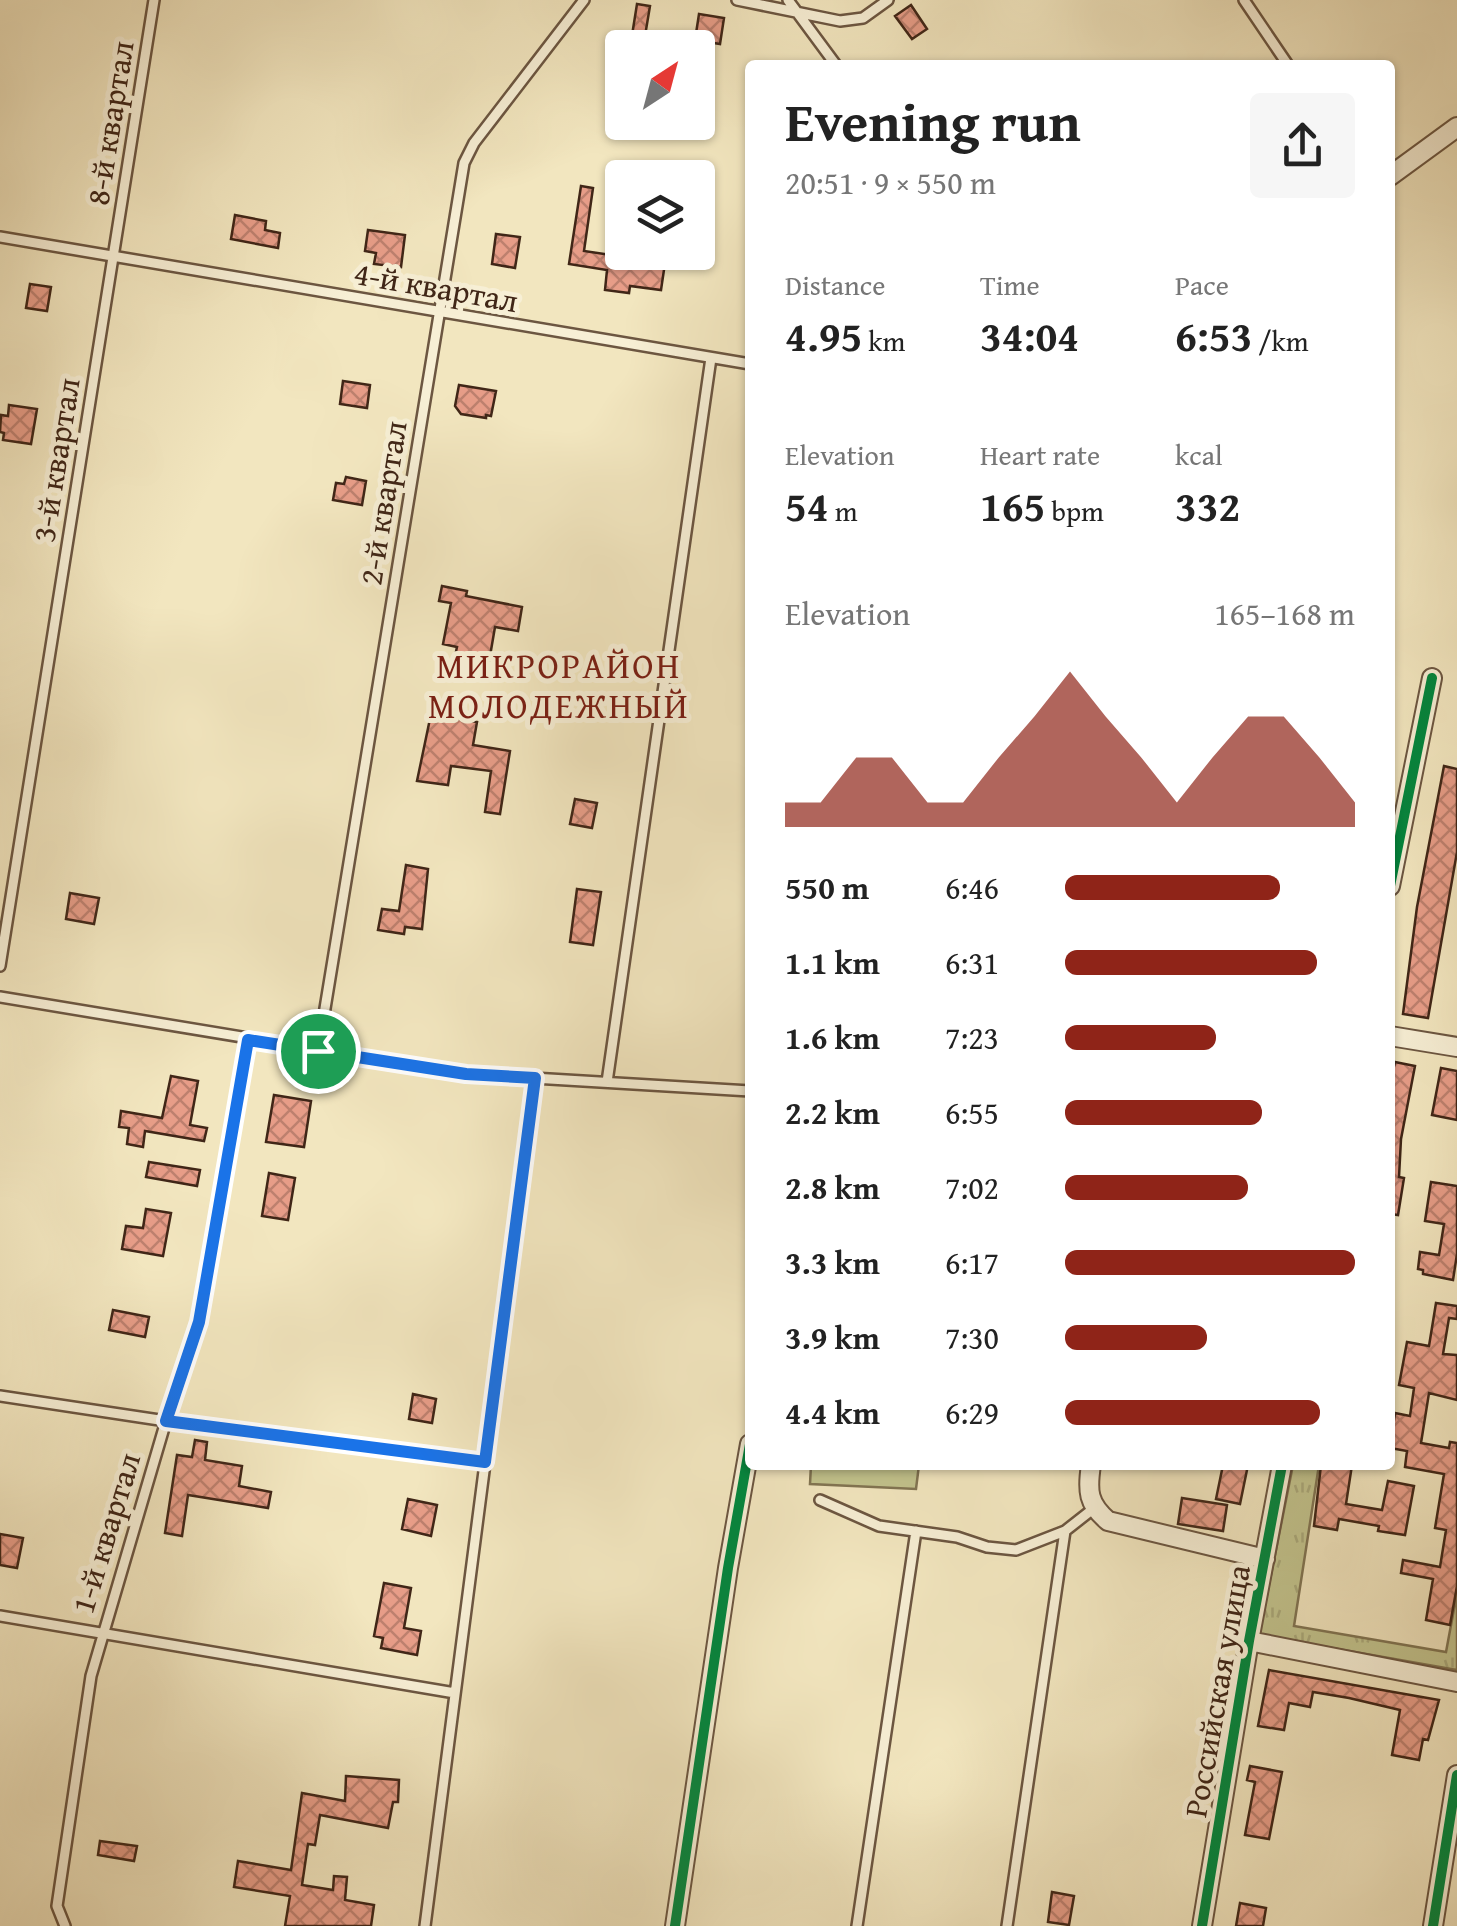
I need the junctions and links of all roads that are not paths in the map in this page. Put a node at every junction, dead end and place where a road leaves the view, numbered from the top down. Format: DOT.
graph roads {
  1 [pos="154,0"];
  2 [pos="584,0"];
  3 [pos="738,0"];
  4 [pos="788,0"];
  5 [pos="888,0"];
  6 [pos="1244,0"];
  7 [pos="796,12"];
  8 [pos="832,60"];
  9 [pos="1285,60"];
  10 [pos="1457,127"];
  11 [pos="1395,172"];
  12 [pos="0,237"];
  13 [pos="114,254"];
  14 [pos="439,314"];
  15 [pos="711,358"];
  16 [pos="745,363"];
  17 [pos="1432,678"];
  18 [pos="1395,861"];
  19 [pos="0,966"];
  20 [pos="0,997"];
  21 [pos="1395,1037"];
  22 [pos="248,1040"];
  23 [pos="1457,1047"];
  24 [pos="318,1051"];
  25 [pos="535,1078"];
  26 [pos="607,1082"];
  27 [pos="745,1091"];
  28 [pos="0,1396"];
  29 [pos="166,1421"];
  30 [pos="485,1462"];
  31 [pos="745,1470"];
  32 [pos="1090,1470"];
  33 [pos="1281,1470"];
  34 [pos="820,1500"];
  35 [pos="1094,1509"];
  36 [pos="916,1531"];
  37 [pos="1064,1531"];
  38 [pos="1265,1559"];
  39 [pos="0,1616"];
  40 [pos="102,1634"];
  41 [pos="1249,1641"];
  42 [pos="1457,1682"];
  43 [pos="455,1693"];
  44 [pos="1457,1775"];
  45 [pos="64,1926"];
  46 [pos="425,1926"];
  47 [pos="676,1926"];
  48 [pos="858,1926"];
  49 [pos="1007,1926"];
  50 [pos="1202,1926"];
  51 [pos="1433,1926"];
  1 -- 13 [label="lane, 8-й квартал"];
  2 -- 14 [label="lane, 2-й квартал"];
  3 -- 7 [label="lane"];
  4 -- 7 [label="lane"];
  5 -- 7 [label="lane"];
  6 -- 9 [label="lane"];
  7 -- 8 [label="lane"];
  10 -- 11 [label="street"];
  12 -- 13 [label="lane"];
  13 -- 14 [label="lane, 4-й квартал"];
  13 -- 19 [label="lane, 3-й квартал"];
  14 -- 15 [label="lane, 4-й квартал"];
  14 -- 24 [label="lane, 2-й квартал"];
  15 -- 16 [label="lane, 4-й квартал"];
  15 -- 26 [label="lane"];
  17 -- 18 [label="street"];
  20 -- 22 [label="lane"];
  21 -- 23 [label="street"];
  22 -- 24 [label="lane"];
  22 -- 29 [label="lane, 1-й квартал"];
  24 -- 25 [label="lane"];
  25 -- 26 [label="lane"];
  25 -- 30 [label="lane"];
  26 -- 27 [label="lane"];
  28 -- 29 [label="lane"];
  29 -- 30 [label="lane"];
  29 -- 40 [label="lane, 1-й квартал"];
  30 -- 43 [label="lane"];
  31 -- 47 [label="street"];
  32 -- 35 [label="street"];
  33 -- 38 [label="street, Российская улица"];
  34 -- 36 [label="lane"];
  35 -- 37 [label="lane"];
  35 -- 38 [label="street"];
  36 -- 37 [label="lane"];
  36 -- 48 [label="lane"];
  37 -- 49 [label="lane"];
  38 -- 41 [label="street, Российская улица"];
  39 -- 40 [label="lane"];
  40 -- 43 [label="lane"];
  40 -- 45 [label="lane, 1-й квартал"];
  41 -- 42 [label="street"];
  41 -- 50 [label="street, Российская улица"];
  43 -- 46 [label="lane"];
  44 -- 51 [label="street"];
}
